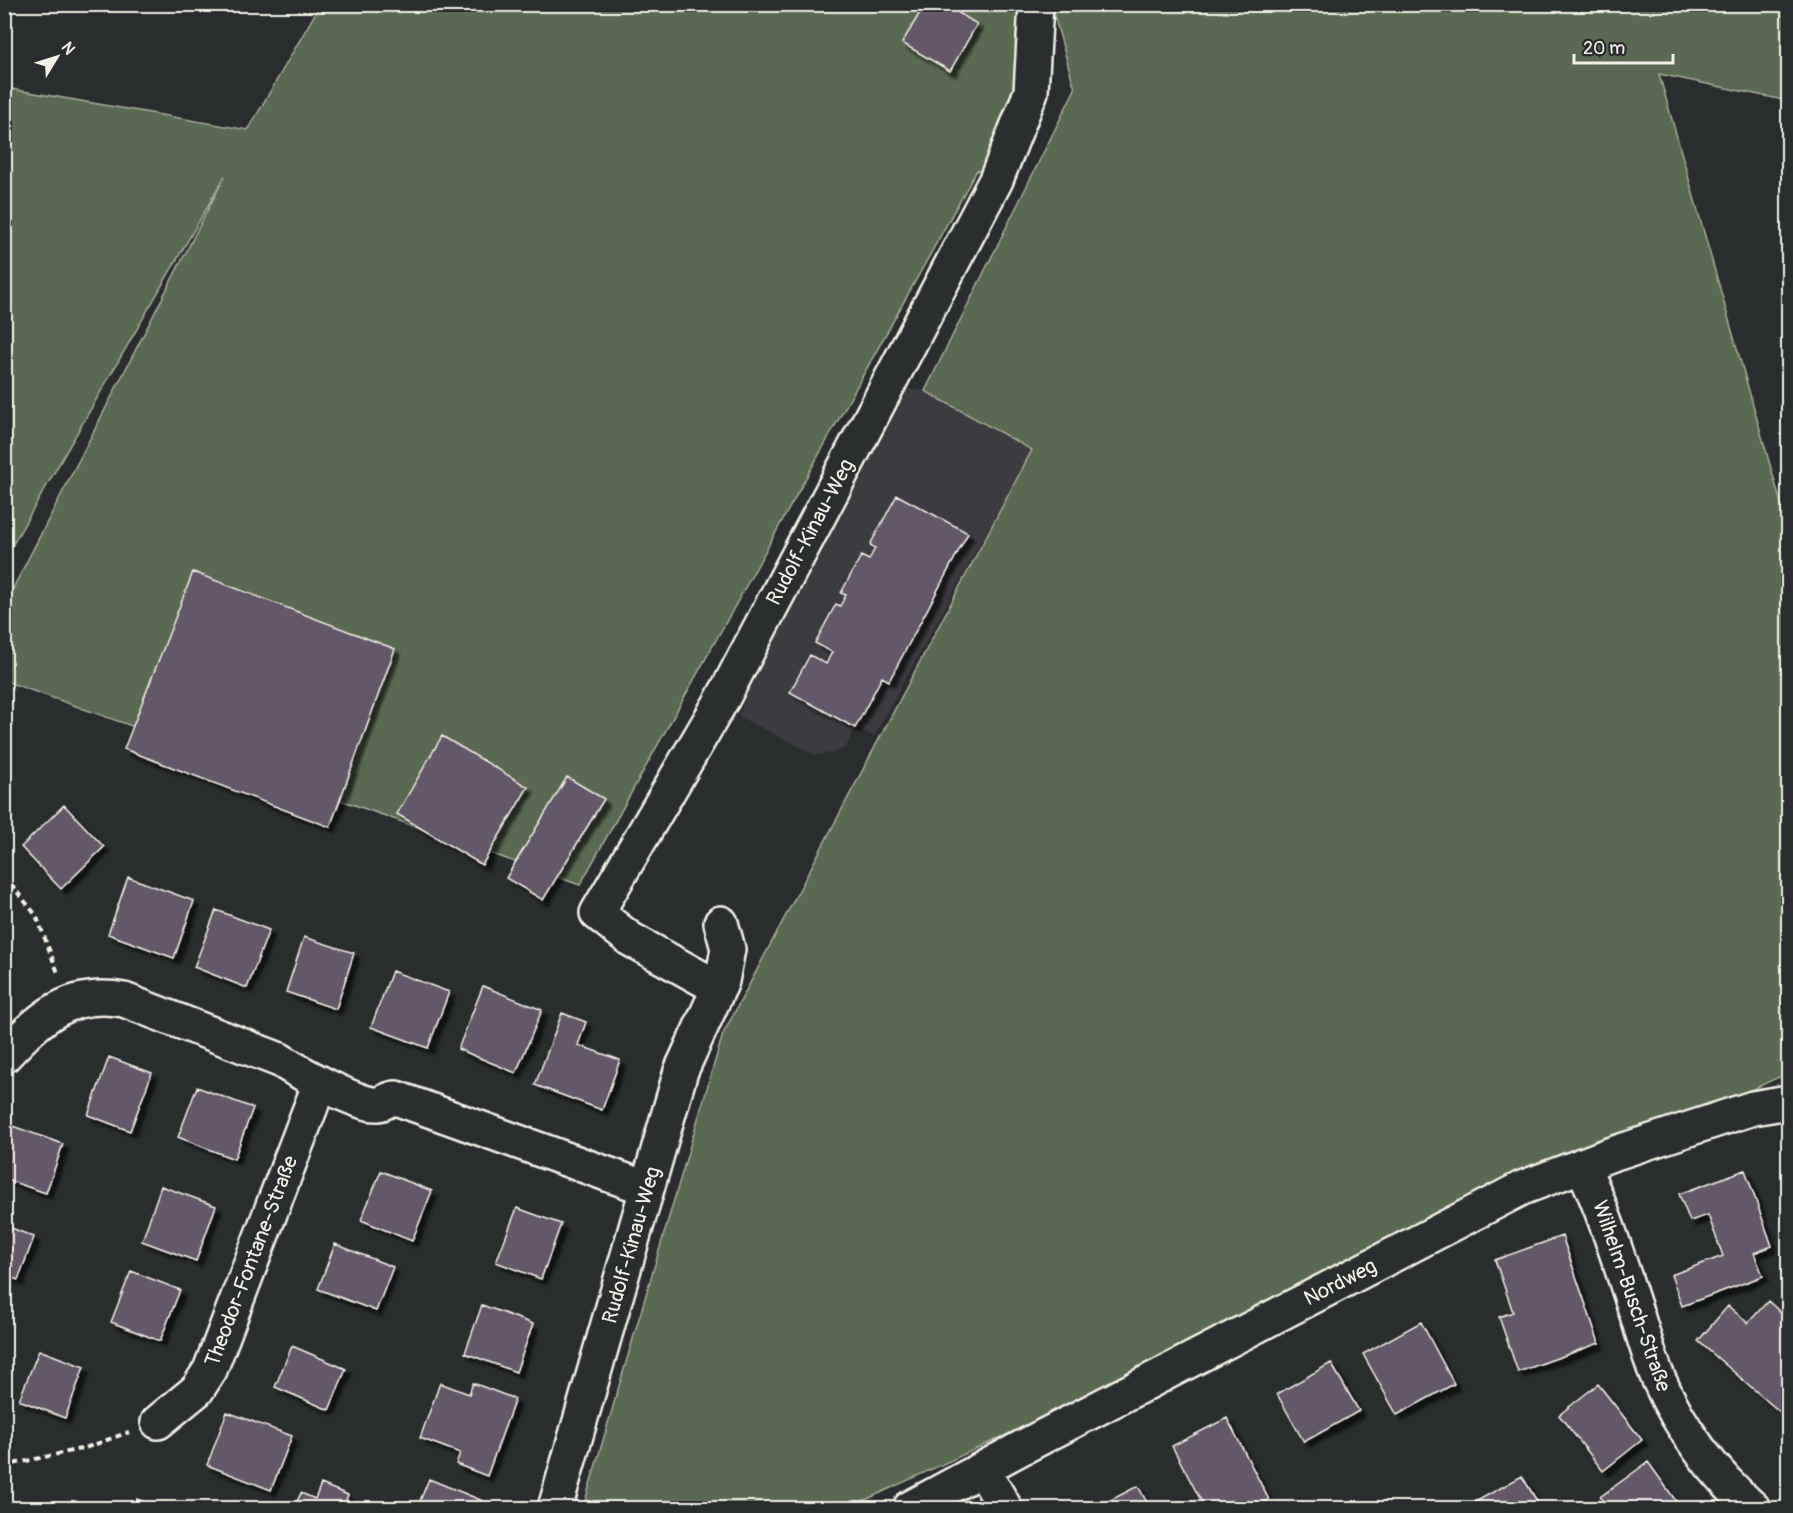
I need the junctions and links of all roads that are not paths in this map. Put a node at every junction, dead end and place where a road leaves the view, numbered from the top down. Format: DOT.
graph roads {
  1 [pos="1036,4"];
  2 [pos="722,923"];
  3 [pos="720,986"];
  4 [pos="4,1056"];
  5 [pos="320,1083"];
  6 [pos="1788,1102"];
  7 [pos="1582,1165"];
  8 [pos="646,1188"];
  9 [pos="158,1422"];
  10 [pos="983,1470"];
  11 [pos="555,1509"];
  12 [pos="910,1509"];
  13 [pos="1005,1509"];
  14 [pos="1753,1509"];
  1 -- 3 [label="street, Rudolf-Kinau-Weg"];
  2 -- 3 [label="street, Rudolf-Kinau-Weg"];
  3 -- 8 [label="street, Rudolf-Kinau-Weg"];
  4 -- 5 [label="street"];
  5 -- 8 [label="street"];
  5 -- 9 [label="street, Theodor-Fontane-Straße"];
  6 -- 7 [label="street, Nordweg"];
  7 -- 10 [label="street, Nordweg"];
  7 -- 14 [label="street, Wilhelm-Busch-Straße"];
  8 -- 11 [label="street, Rudolf-Kinau-Weg"];
  10 -- 12 [label="street, Nordweg"];
  10 -- 13 [label="street"];
}
